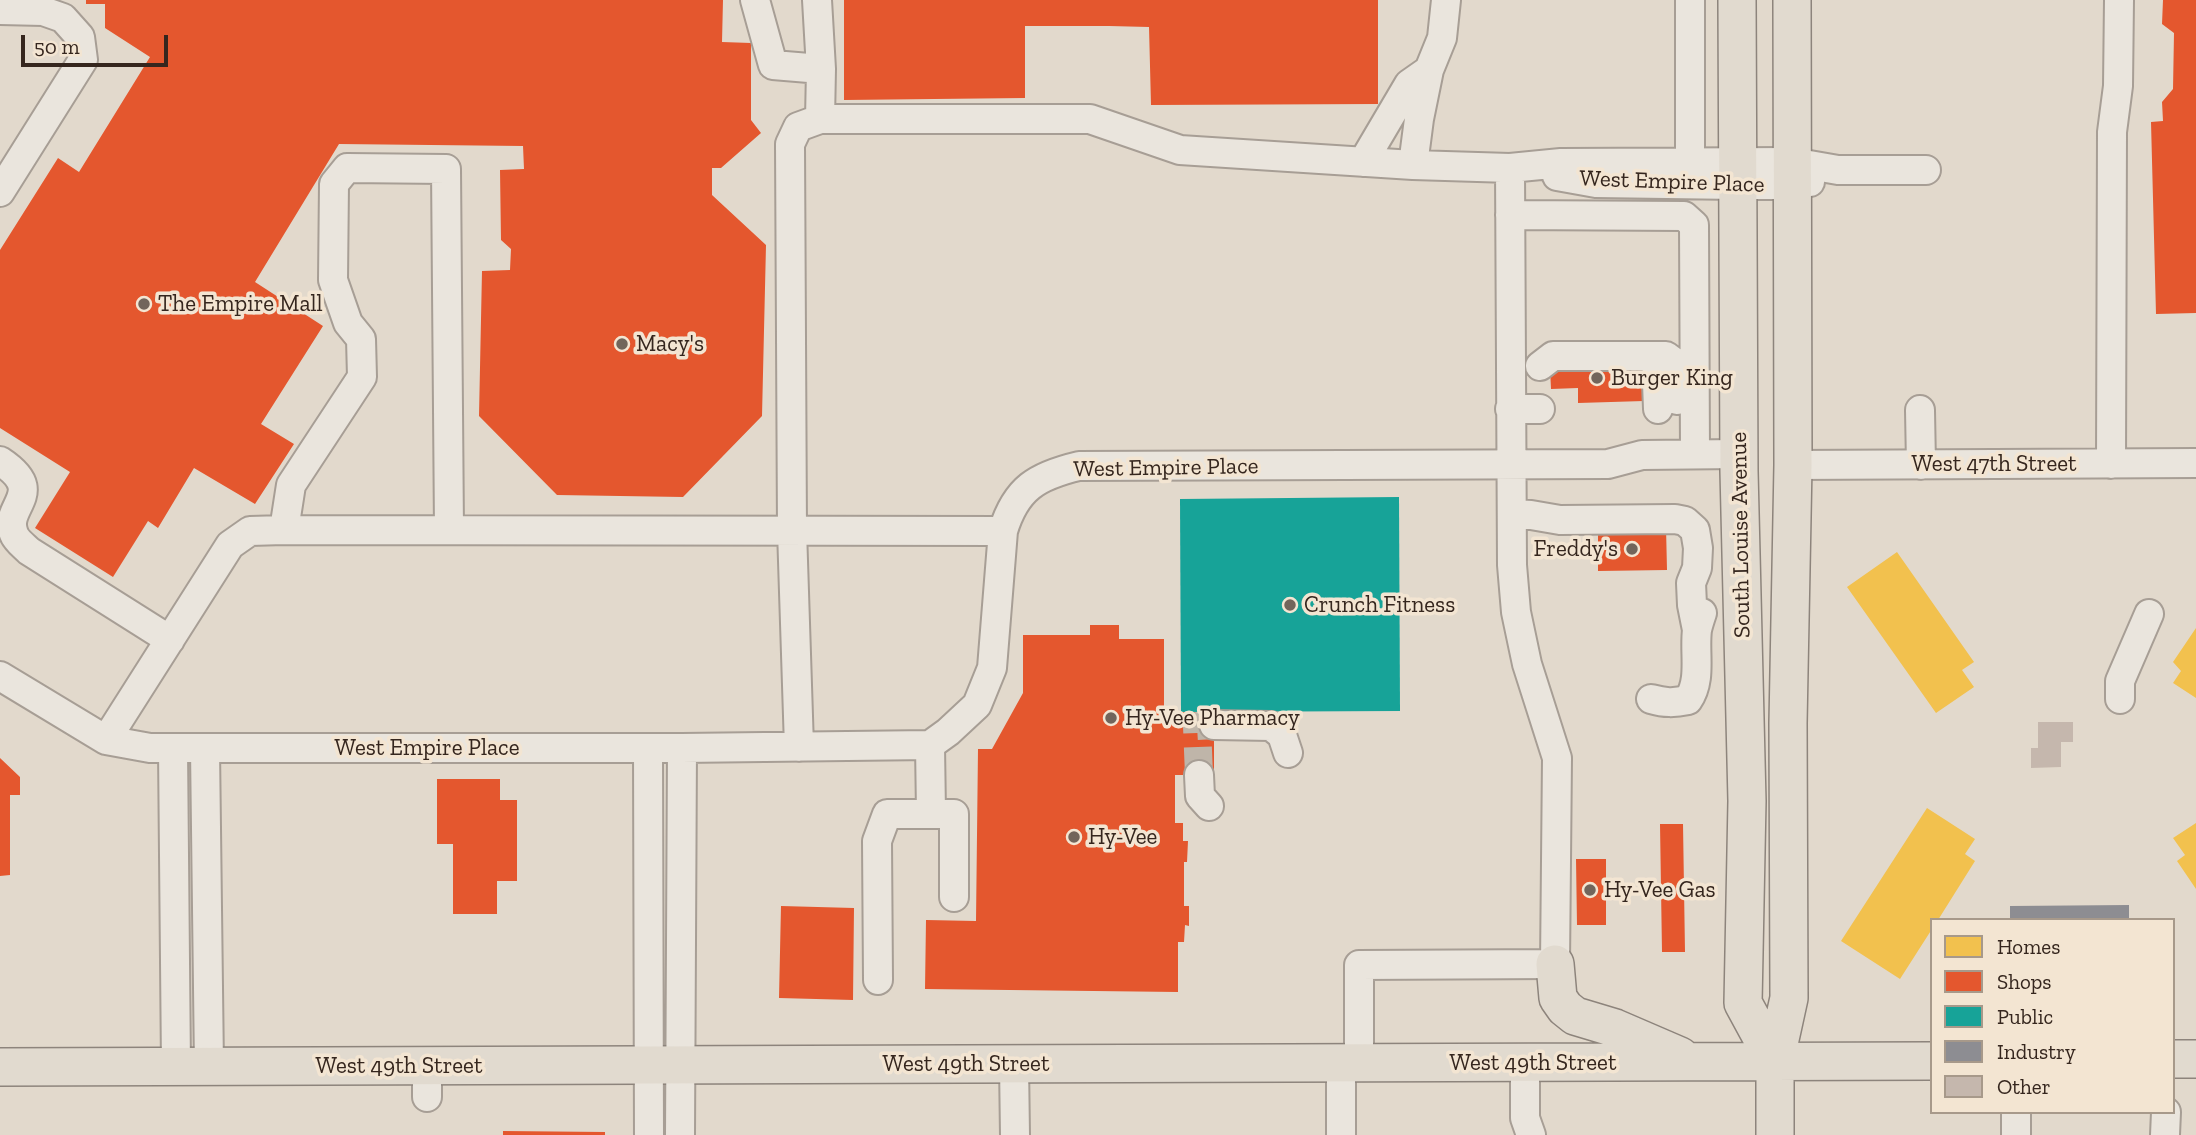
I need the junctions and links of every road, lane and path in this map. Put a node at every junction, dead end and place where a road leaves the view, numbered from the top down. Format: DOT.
graph roads {
  1 [pos="755,0"];
  2 [pos="817,0"];
  3 [pos="1446,0"];
  4 [pos="1690,0"];
  5 [pos="1737,0"];
  6 [pos="1792,0"];
  7 [pos="2119,0"];
  8 [pos="0,10"];
  9 [pos="821,69"];
  10 [pos="1430,70"];
  11 [pos="820,119"];
  12 [pos="1363,162"];
  13 [pos="1690,163"];
  14 [pos="1413,165"];
  15 [pos="1510,168"];
  16 [pos="1926,170"];
  17 [pos="1792,173"];
  18 [pos="1738,174"];
  19 [pos="0,192"];
  20 [pos="1510,215"];
  21 [pos="1540,366"];
  22 [pos="1510,409"];
  23 [pos="1540,409"];
  24 [pos="1667,409"];
  25 [pos="1920,410"];
  26 [pos="1695,453"];
  27 [pos="0,461"];
  28 [pos="1739,462"];
  29 [pos="2196,463"];
  30 [pos="1608,464"];
  31 [pos="2111,464"];
  32 [pos="1510,465"];
  33 [pos="1793,465"];
  34 [pos="1921,465"];
  35 [pos="1513,514"];
  36 [pos="284,530"];
  37 [pos="449,530"];
  38 [pos="792,530"];
  39 [pos="1003,531"];
  40 [pos="2149,614"];
  41 [pos="170,640"];
  42 [pos="1789,660"];
  43 [pos="0,676"];
  44 [pos="1651,699"];
  45 [pos="2120,699"];
  46 [pos="1214,725"];
  47 [pos="106,740"];
  48 [pos="930,745"];
  49 [pos="799,747"];
  50 [pos="648,748"];
  51 [pos="682,748"];
  52 [pos="173,749"];
  53 [pos="205,749"];
  54 [pos="1289,753"];
  55 [pos="1199,775"];
  56 [pos="1209,806"];
  57 [pos="930,813"];
  58 [pos="954,897"];
  59 [pos="1555,964"];
  60 [pos="878,980"];
  61 [pos="2175,1059"];
  62 [pos="2196,1059"];
  63 [pos="1930,1060"];
  64 [pos="1693,1062"];
  65 [pos="1775,1062"];
  66 [pos="1350,1063"];
  67 [pos="1525,1063"];
  68 [pos="1014,1064"];
  69 [pos="664,1066"];
  70 [pos="0,1067"];
  71 [pos="192,1067"];
  72 [pos="2016,1114"];
  73 [pos="2166,1114"];
  74 [pos="649,1135"];
  75 [pos="680,1135"];
  76 [pos="1015,1135"];
  77 [pos="1342,1135"];
  78 [pos="1531,1135"];
  79 [pos="1775,1135"];
  80 [pos="2016,1135"];
  81 [pos="2165,1135"];
  1 -- 9 [label="street"];
  2 -- 9 [label="street"];
  3 -- 10 [label="street"];
  4 -- 13 [label="street, West Empire Place"];
  5 -- 18 [label="main road, South Louise Avenue"];
  6 -- 17 [label="main road, South Louise Avenue"];
  7 -- 31 [label="street"];
  8 -- 19 [label="street"];
  9 -- 11 [label="street"];
  10 -- 12 [label="street"];
  10 -- 14 [label="street"];
  11 -- 12 [label="street"];
  11 -- 38 [label="street"];
  12 -- 14 [label="street"];
  13 -- 15 [label="street, West Empire Place"];
  13 -- 18 [label="street, West Empire Place"];
  14 -- 15 [label="street"];
  15 -- 18 [label="street, West Empire Place"];
  15 -- 20 [label="street"];
  16 -- 17 [label="street, West Empire Place"];
  17 -- 18 [label="street, West Empire Place"];
  17 -- 33 [label="main road, South Louise Avenue"];
  18 -- 28 [label="main road, South Louise Avenue"];
  20 -- 22 [label="street"];
  20 -- 26 [label="street"];
  21 -- 24 [label="street"];
  22 -- 23 [label="street"];
  22 -- 32 [label="street"];
  25 -- 34 [label="street"];
  26 -- 28 [label="street, West Empire Place"];
  26 -- 30 [label="street, West Empire Place"];
  27 -- 41 [label="street"];
  28 -- 30 [label="street, West Empire Place"];
  28 -- 42 [label="main road"];
  28 -- 65 [label="main road, South Louise Avenue"];
  29 -- 31 [label="street, West 47th Street"];
  30 -- 32 [label="street, West Empire Place"];
  31 -- 34 [label="street, West 47th Street"];
  32 -- 35 [label="street"];
  32 -- 39 [label="street, West Empire Place"];
  33 -- 34 [label="street, West 47th Street"];
  33 -- 42 [label="main road, South Louise Avenue"];
  35 -- 44 [label="street"];
  35 -- 59 [label="street"];
  36 -- 37 [label="street"];
  36 -- 37 [label="street"];
  36 -- 41 [label="street"];
  37 -- 38 [label="street"];
  38 -- 39 [label="street"];
  38 -- 49 [label="street"];
  39 -- 48 [label="street, West Empire Place"];
  40 -- 45 [label="street"];
  41 -- 47 [label="street"];
  42 -- 65 [label="main road, South Louise Avenue"];
  43 -- 47 [label="street, West Empire Place"];
  46 -- 54 [label="street"];
  47 -- 52 [label="street, West Empire Place"];
  48 -- 49 [label="street, West Empire Place"];
  48 -- 57 [label="street"];
  49 -- 51 [label="street, West Empire Place"];
  50 -- 51 [label="street, West Empire Place"];
  50 -- 53 [label="street, West Empire Place"];
  50 -- 69 [label="street"];
  51 -- 69 [label="street"];
  52 -- 53 [label="street, West Empire Place"];
  52 -- 71 [label="street"];
  53 -- 71 [label="street"];
  55 -- 56 [label="street"];
  57 -- 58 [label="street"];
  57 -- 60 [label="street"];
  59 -- 64 [label="main road"];
  59 -- 66 [label="street"];
  61 -- 62 [label="main road"];
  63 -- 65 [label="main road, West 49th Street"];
  64 -- 65 [label="main road, West 49th Street"];
  64 -- 67 [label="main road, West 49th Street"];
  65 -- 79 [label="main road, South Louise Avenue"];
  66 -- 67 [label="main road, West 49th Street"];
  66 -- 68 [label="main road, West 49th Street"];
  66 -- 77 [label="street"];
  67 -- 78 [label="street"];
  68 -- 69 [label="main road, West 49th Street"];
  68 -- 76 [label="street"];
  69 -- 71 [label="main road, West 49th Street"];
  69 -- 74 [label="street"];
  69 -- 75 [label="street"];
  70 -- 71 [label="main road, West 49th Street"];
  72 -- 80 [label="street"];
  73 -- 81 [label="street"];
}
